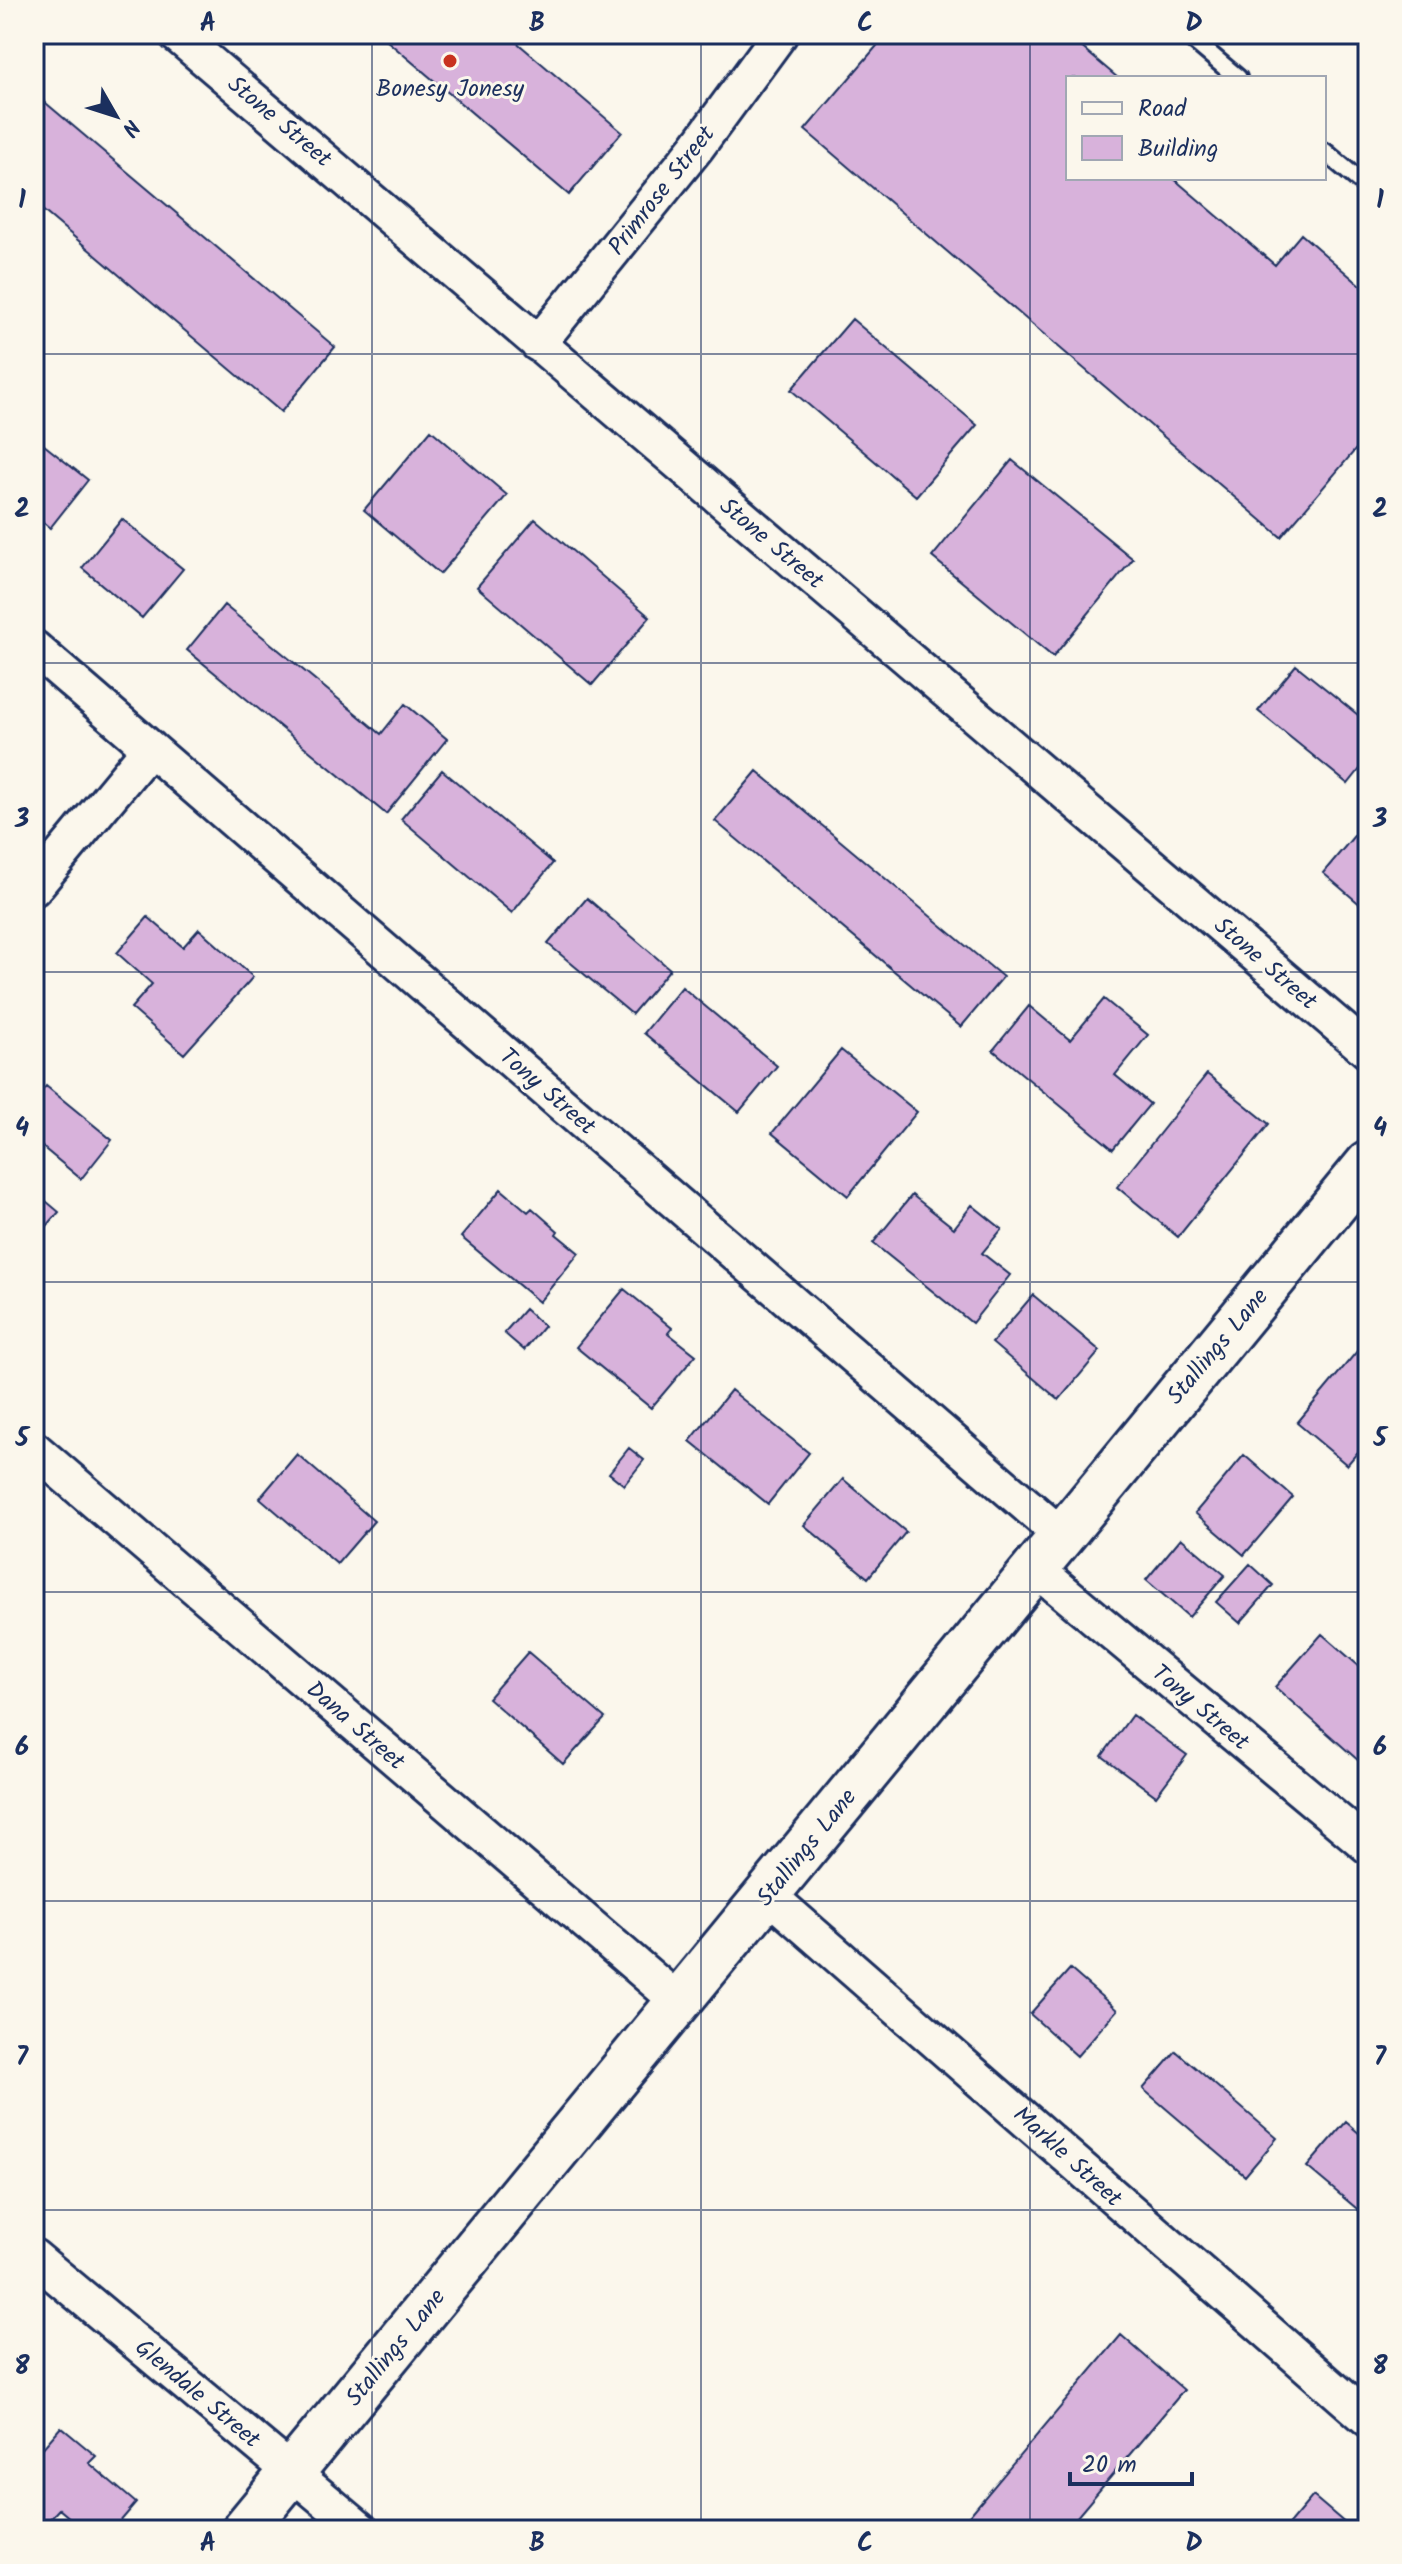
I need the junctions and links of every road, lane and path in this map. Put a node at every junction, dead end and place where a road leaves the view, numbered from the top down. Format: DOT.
graph roads {
  1 [pos="176,34"];
  2 [pos="780,34"];
  3 [pos="1186,34"];
  4 [pos="1236,76"];
  5 [pos="1326,153"];
  6 [pos="1368,188"];
  7 [pos="538,344"];
  8 [pos="34,648"];
  9 [pos="150,748"];
  10 [pos="34,888"];
  11 [pos="1368,1051"];
  12 [pos="1368,1164"];
  13 [pos="34,1449"];
  14 [pos="1048,1551"];
  15 [pos="1368,1846"];
  16 [pos="767,1894"];
  17 [pos="678,2001"];
  18 [pos="34,2257"];
  19 [pos="1368,2419"];
  20 [pos="293,2472"];
  21 [pos="244,2530"];
  22 [pos="361,2530"];
  1 -- 7 [label="street, Stone Street"];
  2 -- 7 [label="street, Primrose Street"];
  3 -- 4 [label="lane"];
  5 -- 6 [label="lane"];
  7 -- 11 [label="street, Stone Street"];
  8 -- 9 [label="street, Tony Street"];
  9 -- 10 [label="street"];
  9 -- 14 [label="street, Tony Street"];
  12 -- 14 [label="street, Stallings Lane"];
  13 -- 17 [label="street, Dana Street"];
  14 -- 15 [label="street, Tony Street"];
  14 -- 16 [label="street, Stallings Lane"];
  16 -- 17 [label="street, Stallings Lane"];
  16 -- 19 [label="street, Markle Street"];
  17 -- 20 [label="street, Stallings Lane"];
  18 -- 20 [label="street, Glendale Street"];
  20 -- 21 [label="street, Stallings Lane"];
  20 -- 22 [label="street, Glendale Street"];
}
